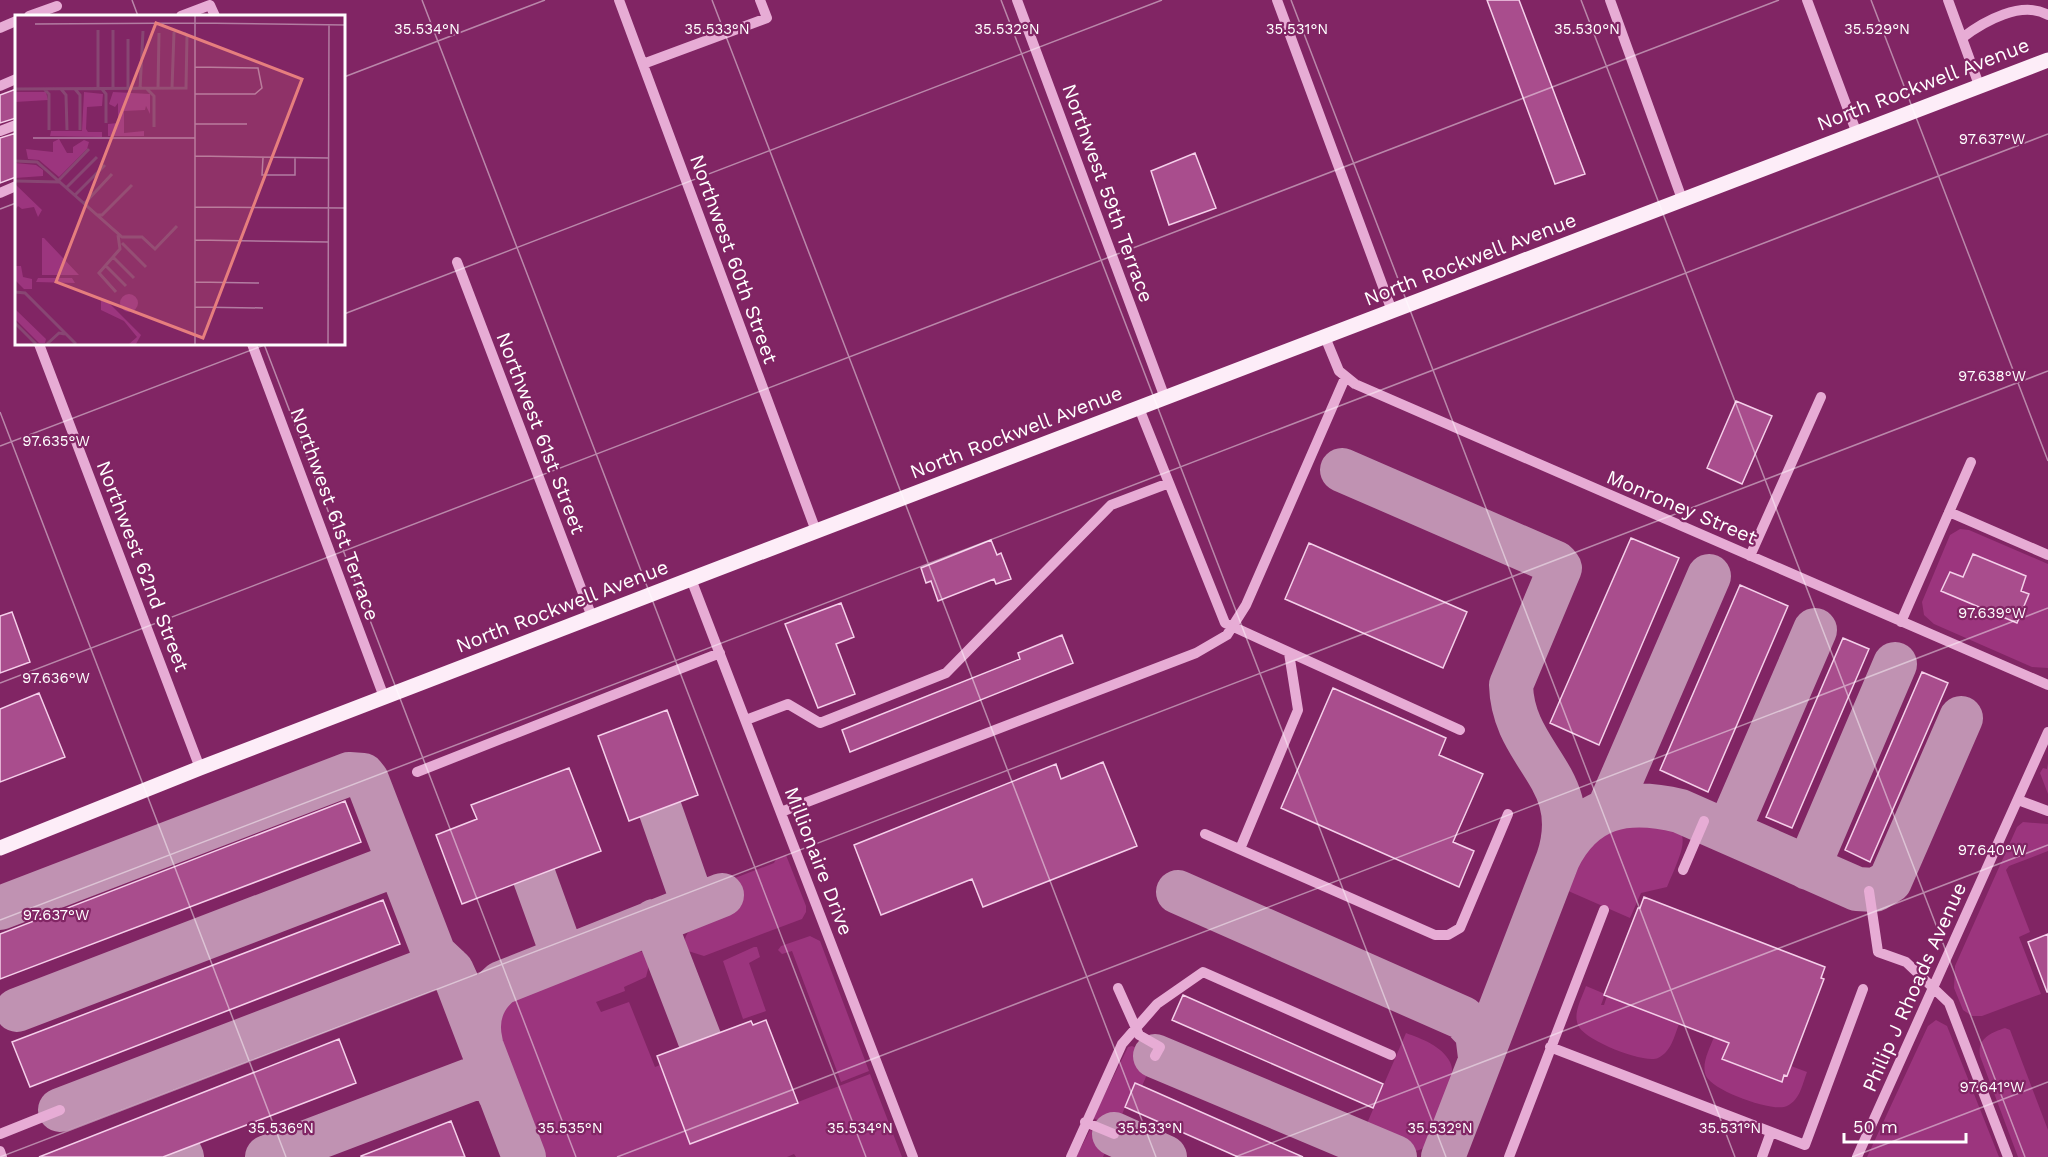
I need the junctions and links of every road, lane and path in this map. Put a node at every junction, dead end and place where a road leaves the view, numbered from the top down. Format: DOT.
graph roads {
  1 [pos="619,0"];
  2 [pos="760,0"];
  3 [pos="1017,0"];
  4 [pos="1277,0"];
  5 [pos="1610,0"];
  6 [pos="1807,0"];
  7 [pos="1948,0"];
  8 [pos="57,6"];
  9 [pos="32,15"];
  10 [pos="184,15"];
  11 [pos="215,15"];
  12 [pos="2048,15"];
  13 [pos="15,21"];
  14 [pos="0,28"];
  15 [pos="1962,38"];
  16 [pos="2048,60"];
  17 [pos="643,64"];
  18 [pos="15,79"];
  19 [pos="1979,85"];
  20 [pos="0,86"];
  21 [pos="15,125"];
  22 [pos="0,131"];
  23 [pos="1856,131"];
  24 [pos="15,186"];
  25 [pos="0,193"];
  26 [pos="1682,199"];
  27 [pos="457,262"];
  28 [pos="1392,311"];
  29 [pos="1324,337"];
  30 [pos="39,345"];
  31 [pos="252,345"];
  32 [pos="1345,378"];
  33 [pos="1821,397"];
  34 [pos="1165,398"];
  35 [pos="1139,408"];
  36 [pos="1971,462"];
  37 [pos="1169,483"];
  38 [pos="1949,512"];
  39 [pos="816,531"];
  40 [pos="2048,555"];
  41 [pos="1750,556"];
  42 [pos="691,579"];
  43 [pos="592,617"];
  44 [pos="1901,622"];
  45 [pos="1234,628"];
  46 [pos="720,652"];
  47 [pos="1289,653"];
  48 [pos="2048,685"];
  49 [pos="384,697"];
  50 [pos="746,720"];
  51 [pos="1460,730"];
  52 [pos="2048,732"];
  53 [pos="200,768"];
  54 [pos="417,772"];
  55 [pos="2018,800"];
  56 [pos="2048,811"];
  57 [pos="781,812"];
  58 [pos="1508,814"];
  59 [pos="1704,821"];
  60 [pos="1205,834"];
  61 [pos="0,848"];
  62 [pos="1240,849"];
  63 [pos="1683,870"];
  64 [pos="1869,891"];
  65 [pos="1604,910"];
  66 [pos="1934,987"];
  67 [pos="1118,988"];
  68 [pos="1863,989"];
  69 [pos="1136,1028"];
  70 [pos="1550,1047"];
  71 [pos="1391,1055"];
  72 [pos="1155,1056"];
  73 [pos="60,1110"];
  74 [pos="1085,1122"];
  75 [pos="1772,1132"];
  76 [pos="0,1134"];
  77 [pos="1114,1134"];
  78 [pos="0,1151"];
  79 [pos="2,1157"];
  80 [pos="913,1157"];
  81 [pos="1071,1157"];
  82 [pos="1509,1157"];
  83 [pos="1762,1157"];
  84 [pos="1857,1157"];
  85 [pos="2008,1157"];
  1 -- 17 [label="street, Northwest 60th Street"];
  2 -- 17 [label="street"];
  3 -- 34 [label="street, Northwest 59th Terrace"];
  4 -- 28 [label="street"];
  5 -- 26 [label="street"];
  6 -- 23 [label="street"];
  7 -- 15 [label="street"];
  8 -- 9 [label="street"];
  10 -- 11 [label="street"];
  12 -- 15 [label="street"];
  13 -- 14 [label="street"];
  15 -- 19 [label="street"];
  16 -- 19 [label="main road, North Rockwell Avenue"];
  17 -- 39 [label="street, Northwest 60th Street"];
  18 -- 20 [label="street"];
  19 -- 23 [label="main road, North Rockwell Avenue"];
  21 -- 22 [label="street"];
  23 -- 26 [label="main road, North Rockwell Avenue"];
  24 -- 25 [label="street"];
  26 -- 28 [label="main road, North Rockwell Avenue"];
  27 -- 43 [label="street, Northwest 61st Street"];
  28 -- 29 [label="main road, North Rockwell Avenue"];
  29 -- 32 [label="street"];
  29 -- 34 [label="main road, North Rockwell Avenue"];
  30 -- 53 [label="street, Northwest 62nd Street"];
  31 -- 49 [label="street, Northwest 61st Terrace"];
  32 -- 41 [label="street, Monroney Street"];
  32 -- 45 [label="street"];
  33 -- 41 [label="street"];
  34 -- 35 [label="main road, North Rockwell Avenue"];
  35 -- 37 [label="street"];
  35 -- 39 [label="main road, North Rockwell Avenue"];
  36 -- 38 [label="street"];
  37 -- 45 [label="street"];
  37 -- 50 [label="street"];
  38 -- 40 [label="street"];
  38 -- 44 [label="street"];
  39 -- 42 [label="main road, North Rockwell Avenue"];
  41 -- 44 [label="street, Monroney Street"];
  42 -- 43 [label="main road, North Rockwell Avenue"];
  42 -- 46 [label="street, Millionaire Drive"];
  43 -- 49 [label="main road, North Rockwell Avenue"];
  44 -- 48 [label="street, Monroney Street"];
  45 -- 47 [label="street"];
  45 -- 57 [label="street"];
  46 -- 50 [label="street, Millionaire Drive"];
  46 -- 54 [label="street"];
  47 -- 51 [label="street"];
  47 -- 62 [label="street"];
  49 -- 53 [label="main road, North Rockwell Avenue"];
  50 -- 57 [label="street, Millionaire Drive"];
  52 -- 55 [label="street, Philip J Rhoads Avenue"];
  53 -- 61 [label="main road, North Rockwell Avenue"];
  55 -- 56 [label="street"];
  55 -- 66 [label="street, Philip J Rhoads Avenue"];
  57 -- 80 [label="street, Millionaire Drive"];
  58 -- 62 [label="street"];
  59 -- 63 [label="street"];
  60 -- 62 [label="street"];
  64 -- 66 [label="street"];
  65 -- 70 [label="street"];
  66 -- 84 [label="street, Philip J Rhoads Avenue"];
  66 -- 85 [label="street"];
  67 -- 69 [label="street"];
  68 -- 75 [label="street"];
  69 -- 71 [label="street"];
  69 -- 72 [label="street"];
  69 -- 74 [label="street"];
  70 -- 75 [label="street"];
  70 -- 82 [label="street"];
  73 -- 76 [label="street"];
  74 -- 77 [label="street"];
  74 -- 81 [label="street"];
  75 -- 83 [label="street"];
  78 -- 79 [label="street"];
}
